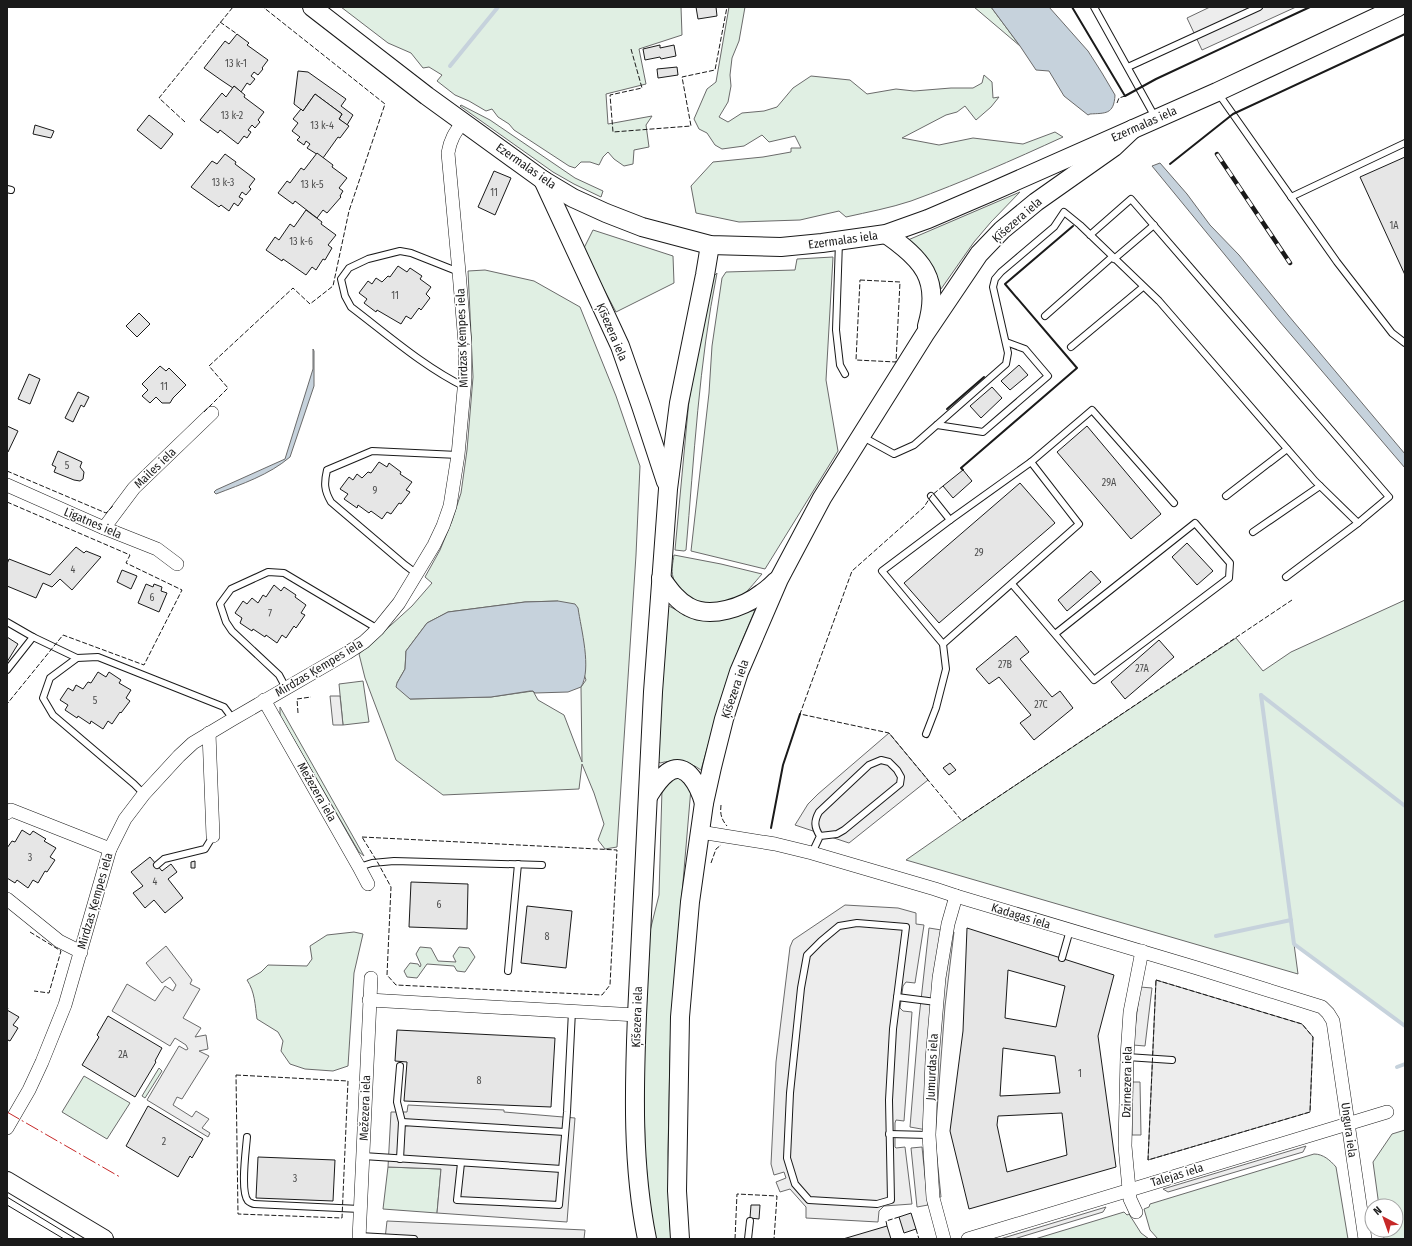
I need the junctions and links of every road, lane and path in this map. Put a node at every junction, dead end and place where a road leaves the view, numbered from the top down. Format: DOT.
graph roads {
  1 [pos="312,7"];
  2 [pos="1094,7"];
  3 [pos="1259,7"];
  4 [pos="1398,7"];
  5 [pos="1128,67"];
  6 [pos="1217,92"];
  7 [pos="1156,118"];
  8 [pos="463,122"];
  9 [pos="1133,129"];
  10 [pos="1405,143"];
  11 [pos="543,180"];
  12 [pos="1291,197"];
  13 [pos="1154,225"];
  14 [pos="886,234"];
  15 [pos="1090,235"];
  16 [pos="839,241"];
  17 [pos="710,245"];
  18 [pos="1113,258"];
  19 [pos="459,272"];
  20 [pos="1143,287"];
  21 [pos="1045,316"];
  22 [pos="925,334"];
  23 [pos="1006,342"];
  24 [pos="1405,343"];
  25 [pos="1071,347"];
  26 [pos="845,374"];
  27 [pos="465,387"];
  28 [pos="212,413"];
  29 [pos="937,425"];
  30 [pos="860,436"];
  31 [pos="1287,449"];
  32 [pos="458,455"];
  33 [pos="1031,462"];
  34 [pos="7,485"];
  35 [pos="1320,486"];
  36 [pos="668,489"];
  37 [pos="931,496"];
  38 [pos="1226,496"];
  39 [pos="1174,503"];
  40 [pos="950,520"];
  41 [pos="1358,523"];
  42 [pos="104,528"];
  43 [pos="1253,532"];
  44 [pos="177,564"];
  45 [pos="417,574"];
  46 [pos="1286,577"];
  47 [pos="661,578"];
  48 [pos="779,579"];
  49 [pos="1012,584"];
  50 [pos="7,622"];
  51 [pos="378,630"];
  52 [pos="1055,634"];
  53 [pos="33,638"];
  54 [pos="943,644"];
  55 [pos="77,658"];
  56 [pos="7,670"];
  57 [pos="286,688"];
  58 [pos="264,700"];
  59 [pos="233,718"];
  60 [pos="209,733"];
  61 [pos="926,734"];
  62 [pos="144,794"];
  63 [pos="649,795"];
  64 [pos="704,803"];
  65 [pos="7,813"];
  66 [pos="700,832"];
  67 [pos="213,836"];
  68 [pos="820,836"];
  69 [pos="110,849"];
  70 [pos="812,853"];
  71 [pos="518,864"];
  72 [pos="157,865"];
  73 [pos="542,866"];
  74 [pos="359,867"];
  75 [pos="368,884"];
  76 [pos="956,896"];
  77 [pos="7,899"];
  78 [pos="1070,930"];
  79 [pos="1142,951"];
  80 [pos="81,952"];
  81 [pos="1062,958"];
  82 [pos="508,971"];
  83 [pos="371,978"];
  84 [pos="898,997"];
  85 [pos="370,1000"];
  86 [pos="936,1002"];
  87 [pos="572,1011"];
  88 [pos="637,1015"];
  89 [pos="1333,1021"];
  90 [pos="1127,1057"];
  91 [pos="1172,1060"];
  92 [pos="400,1066"];
  93 [pos="1387,1112"];
  94 [pos="402,1122"];
  95 [pos="1348,1124"];
  96 [pos="7,1128"];
  97 [pos="565,1132"];
  98 [pos="889,1134"];
  99 [pos="929,1135"];
  100 [pos="247,1137"];
  101 [pos="363,1156"];
  102 [pos="400,1158"];
  103 [pos="461,1163"];
  104 [pos="562,1169"];
  105 [pos="7,1181"];
  106 [pos="1129,1190"];
  107 [pos="360,1209"];
  108 [pos="1136,1212"];
  109 [pos="750,1221"];
  110 [pos="359,1238"];
  111 [pos="390,1238"];
  112 [pos="104,1239"];
  113 [pos="414,1239"];
  114 [pos="646,1239"];
  115 [pos="680,1239"];
  116 [pos="748,1239"];
  117 [pos="944,1239"];
  118 [pos="968,1239"];
  119 [pos="1365,1239"];
  1 -- 8 [label="street, Ezermalas iela"];
  2 -- 5 [label="lane"];
  3 -- 5 [label="lane"];
  4 -- 6 [label="street, Ezermalas iela"];
  5 -- 7 [label="lane"];
  6 -- 7 [label="street, Ezermalas iela"];
  6 -- 12 [label="lane"];
  7 -- 9 [label="street, Ezermalas iela"];
  8 -- 11 [label="street, Ezermalas iela"];
  8 -- 19 [label="street, Mirdzas Ķempes iela"];
  9 -- 14 [label="street, Ezermalas iela"];
  9 -- 22 [label="street, Ķīšezera iela"];
  10 -- 12 [label="lane"];
  11 -- 17 [label="street, Ezermalas iela"];
  11 -- 36 [label="street, Ķīšezera iela"];
  12 -- 24 [label="lane"];
  13 -- 15 [label="lane"];
  13 -- 18 [label="lane"];
  13 -- 41 [label="lane"];
  14 -- 16 [label="street, Ezermalas iela"];
  14 -- 22 [label="street, Ķīšezera iela"];
  15 -- 18 [label="lane"];
  15 -- 23 [label="lane"];
  16 -- 17 [label="street, Ezermalas iela"];
  16 -- 26 [label="lane"];
  17 -- 36 [label="street, Ķīšezera iela"];
  18 -- 20 [label="lane"];
  18 -- 21 [label="lane"];
  19 -- 27 [label="street, Mirdzas Ķempes iela"];
  19 -- 27 [label="lane"];
  20 -- 25 [label="lane"];
  20 -- 31 [label="lane"];
  22 -- 30 [label="street, Ķīšezera iela"];
  23 -- 29 [label="lane"];
  23 -- 29 [label="lane"];
  27 -- 32 [label="street, Mirdzas Ķempes iela"];
  28 -- 42 [label="street, Mailes iela"];
  29 -- 30 [label="lane"];
  30 -- 48 [label="street, Ķīšezera iela"];
  31 -- 35 [label="lane"];
  31 -- 38 [label="lane"];
  32 -- 45 [label="street, Mirdzas Ķempes iela"];
  32 -- 45 [label="lane"];
  33 -- 39 [label="lane"];
  33 -- 40 [label="lane"];
  33 -- 49 [label="lane"];
  34 -- 42 [label="street, Līgatnes iela"];
  35 -- 41 [label="lane"];
  35 -- 43 [label="lane"];
  36 -- 47 [label="street, Ķīšezera iela"];
  37 -- 40 [label="lane"];
  40 -- 54 [label="lane"];
  41 -- 46 [label="lane"];
  42 -- 44 [label="street, Līgatnes iela"];
  45 -- 51 [label="street, Mirdzas Ķempes iela"];
  47 -- 48 [label="street, Ķīšezera iela"];
  47 -- 63 [label="street, Ķīšezera iela"];
  48 -- 64 [label="street, Ķīšezera iela"];
  49 -- 52 [label="lane"];
  49 -- 54 [label="lane"];
  50 -- 53 [label="lane"];
  51 -- 57 [label="street, Mirdzas Ķempes iela"];
  51 -- 57 [label="lane"];
  52 -- 52 [label="lane"];
  53 -- 55 [label="lane"];
  53 -- 56 [label="lane"];
  54 -- 61 [label="lane"];
  55 -- 59 [label="lane"];
  55 -- 62 [label="lane"];
  57 -- 58 [label="street, Mirdzas Ķempes iela"];
  58 -- 59 [label="street, Mirdzas Ķempes iela"];
  58 -- 74 [label="street, Mežezera iela"];
  59 -- 60 [label="street, Mirdzas Ķempes iela"];
  60 -- 62 [label="street, Mirdzas Ķempes iela"];
  60 -- 67 [label="street"];
  62 -- 69 [label="street, Mirdzas Ķempes iela"];
  63 -- 64 [label="street, Ķīšezera iela"];
  63 -- 88 [label="street, Ķīšezera iela"];
  64 -- 66 [label="street, Ķīšezera iela"];
  65 -- 69 [label="street"];
  66 -- 70 [label="street, Kadagas iela"];
  66 -- 115 [label="street, Ķīšezera iela"];
  67 -- 72 [label="lane"];
  68 -- 68 [label="lane"];
  68 -- 70 [label="lane"];
  69 -- 80 [label="street, Mirdzas Ķempes iela"];
  70 -- 76 [label="street, Kadagas iela"];
  71 -- 73 [label="lane"];
  71 -- 74 [label="lane"];
  71 -- 82 [label="lane"];
  74 -- 75 [label="street, Mežezera iela"];
  76 -- 78 [label="street, Kadagas iela"];
  76 -- 86 [label="street, Jumurdas iela"];
  77 -- 80 [label="street"];
  78 -- 79 [label="street, Kadagas iela"];
  78 -- 81 [label="lane"];
  79 -- 89 [label="street, Kadagas iela"];
  79 -- 90 [label="street, Dzirnezera iela"];
  80 -- 96 [label="street, Mirdzas Ķempes iela"];
  83 -- 85 [label="street, Mežezera iela"];
  84 -- 86 [label="lane"];
  84 -- 98 [label="lane"];
  84 -- 98 [label="lane"];
  85 -- 87 [label="street"];
  85 -- 101 [label="street, Mežezera iela"];
  86 -- 99 [label="street, Jumurdas iela"];
  87 -- 88 [label="street"];
  87 -- 97 [label="lane"];
  88 -- 114 [label="street, Ķīšezera iela"];
  89 -- 95 [label="street, Ungura iela"];
  90 -- 91 [label="lane"];
  90 -- 106 [label="street, Dzirnezera iela"];
  92 -- 94 [label="lane"];
  93 -- 95 [label="street, Talejas iela"];
  94 -- 97 [label="lane"];
  94 -- 102 [label="lane"];
  95 -- 106 [label="street, Talejas iela"];
  95 -- 119 [label="street, Ungura iela"];
  97 -- 104 [label="lane"];
  98 -- 99 [label="lane"];
  99 -- 117 [label="street, Jumurdas iela"];
  100 -- 107 [label="lane"];
  101 -- 102 [label="lane"];
  101 -- 107 [label="street, Mežezera iela"];
  102 -- 103 [label="lane"];
  103 -- 104 [label="lane"];
  103 -- 104 [label="lane"];
  105 -- 112 [label="street"];
  106 -- 108 [label="street, Dzirnezera iela"];
  106 -- 118 [label="street, Talejas iela"];
  107 -- 110 [label="street, Mežezera iela"];
  109 -- 116 [label="lane"];
  110 -- 111 [label="lane"];
  111 -- 113 [label="lane"];
}
